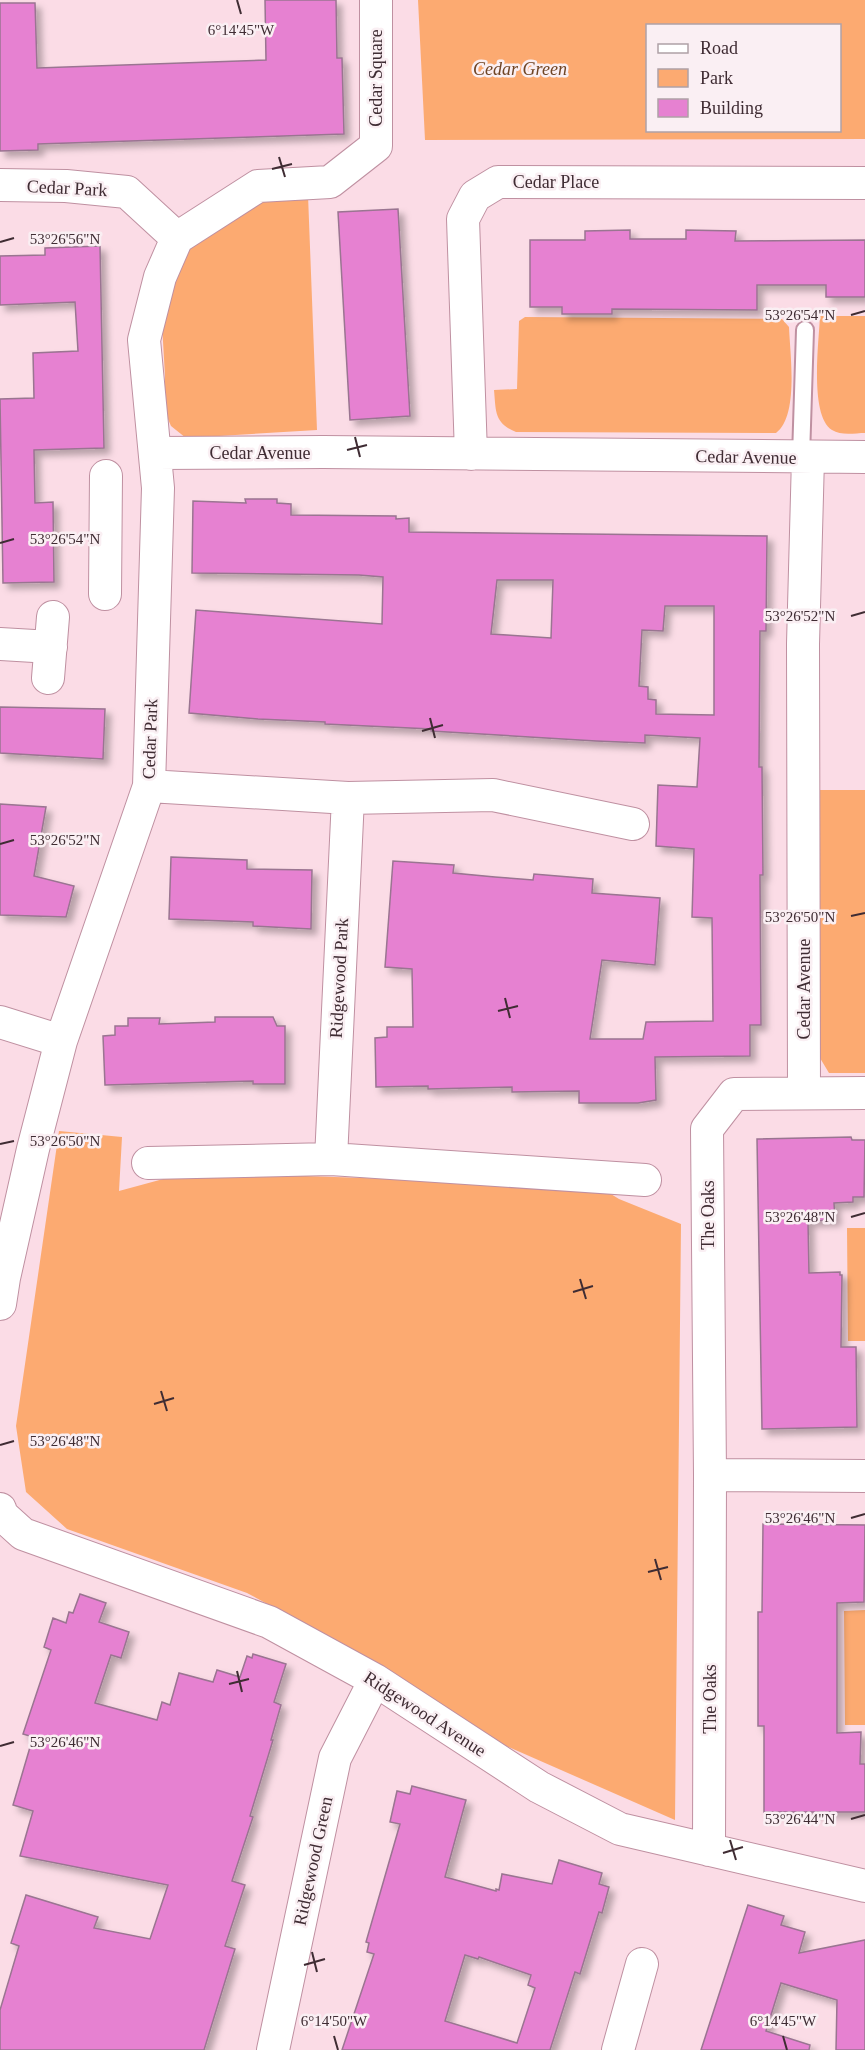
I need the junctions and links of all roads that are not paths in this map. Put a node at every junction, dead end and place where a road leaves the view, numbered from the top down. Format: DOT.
graph roads {
  1 [pos="376,0"];
  2 [pos="865,183"];
  3 [pos="0,185"];
  4 [pos="177,238"];
  5 [pos="805,330"];
  6 [pos="156,453"];
  7 [pos="471,454"];
  8 [pos="805,457"];
  9 [pos="865,457"];
  10 [pos="106,476"];
  11 [pos="157,531"];
  12 [pos="105,534"];
  13 [pos="105,594"];
  14 [pos="0,644"];
  15 [pos="48,678"];
  16 [pos="149,786"];
  17 [pos="348,798"];
  18 [pos="633,824"];
  19 [pos="0,1022"];
  20 [pos="61,1041"];
  21 [pos="865,1092"];
  22 [pos="804,1093"];
  23 [pos="331,1159"];
  24 [pos="148,1163"];
  25 [pos="645,1180"];
  26 [pos="0,1304"];
  27 [pos="710,1475"];
  28 [pos="865,1476"];
  29 [pos="0,1509"];
  30 [pos="375,1680"];
  31 [pos="709,1850"];
  32 [pos="865,1886"];
  33 [pos="642,1964"];
  34 [pos="273,2050"];
  35 [pos="618,2050"];
  1 -- 4 [label="street, Cedar Square"];
  2 -- 7 [label="street, Cedar Place"];
  3 -- 4 [label="street, Cedar Park"];
  4 -- 6 [label="street, Cedar Park"];
  5 -- 8 [label="lane"];
  6 -- 7 [label="street, Cedar Avenue"];
  6 -- 11 [label="street, Cedar Park"];
  7 -- 8 [label="street, Cedar Avenue"];
  8 -- 9 [label="street"];
  8 -- 22 [label="street, Cedar Avenue"];
  10 -- 12 [label="street"];
  11 -- 12 [label="street"];
  11 -- 16 [label="street, Cedar Park"];
  12 -- 13 [label="street"];
  14 -- 15 [label="street"];
  16 -- 17 [label="street"];
  16 -- 20 [label="street, Cedar Park"];
  17 -- 18 [label="street"];
  17 -- 23 [label="street, Ridgewood Park"];
  19 -- 20 [label="street"];
  20 -- 26 [label="street"];
  21 -- 22 [label="street, The Oaks"];
  22 -- 27 [label="street, The Oaks"];
  23 -- 24 [label="street"];
  23 -- 25 [label="street"];
  27 -- 28 [label="street"];
  27 -- 31 [label="street, The Oaks"];
  29 -- 30 [label="street, Ridgewood Avenue"];
  30 -- 31 [label="street, Ridgewood Avenue"];
  30 -- 34 [label="street, Ridgewood Green"];
  31 -- 32 [label="street, Ridgewood Avenue"];
  33 -- 35 [label="street"];
}
